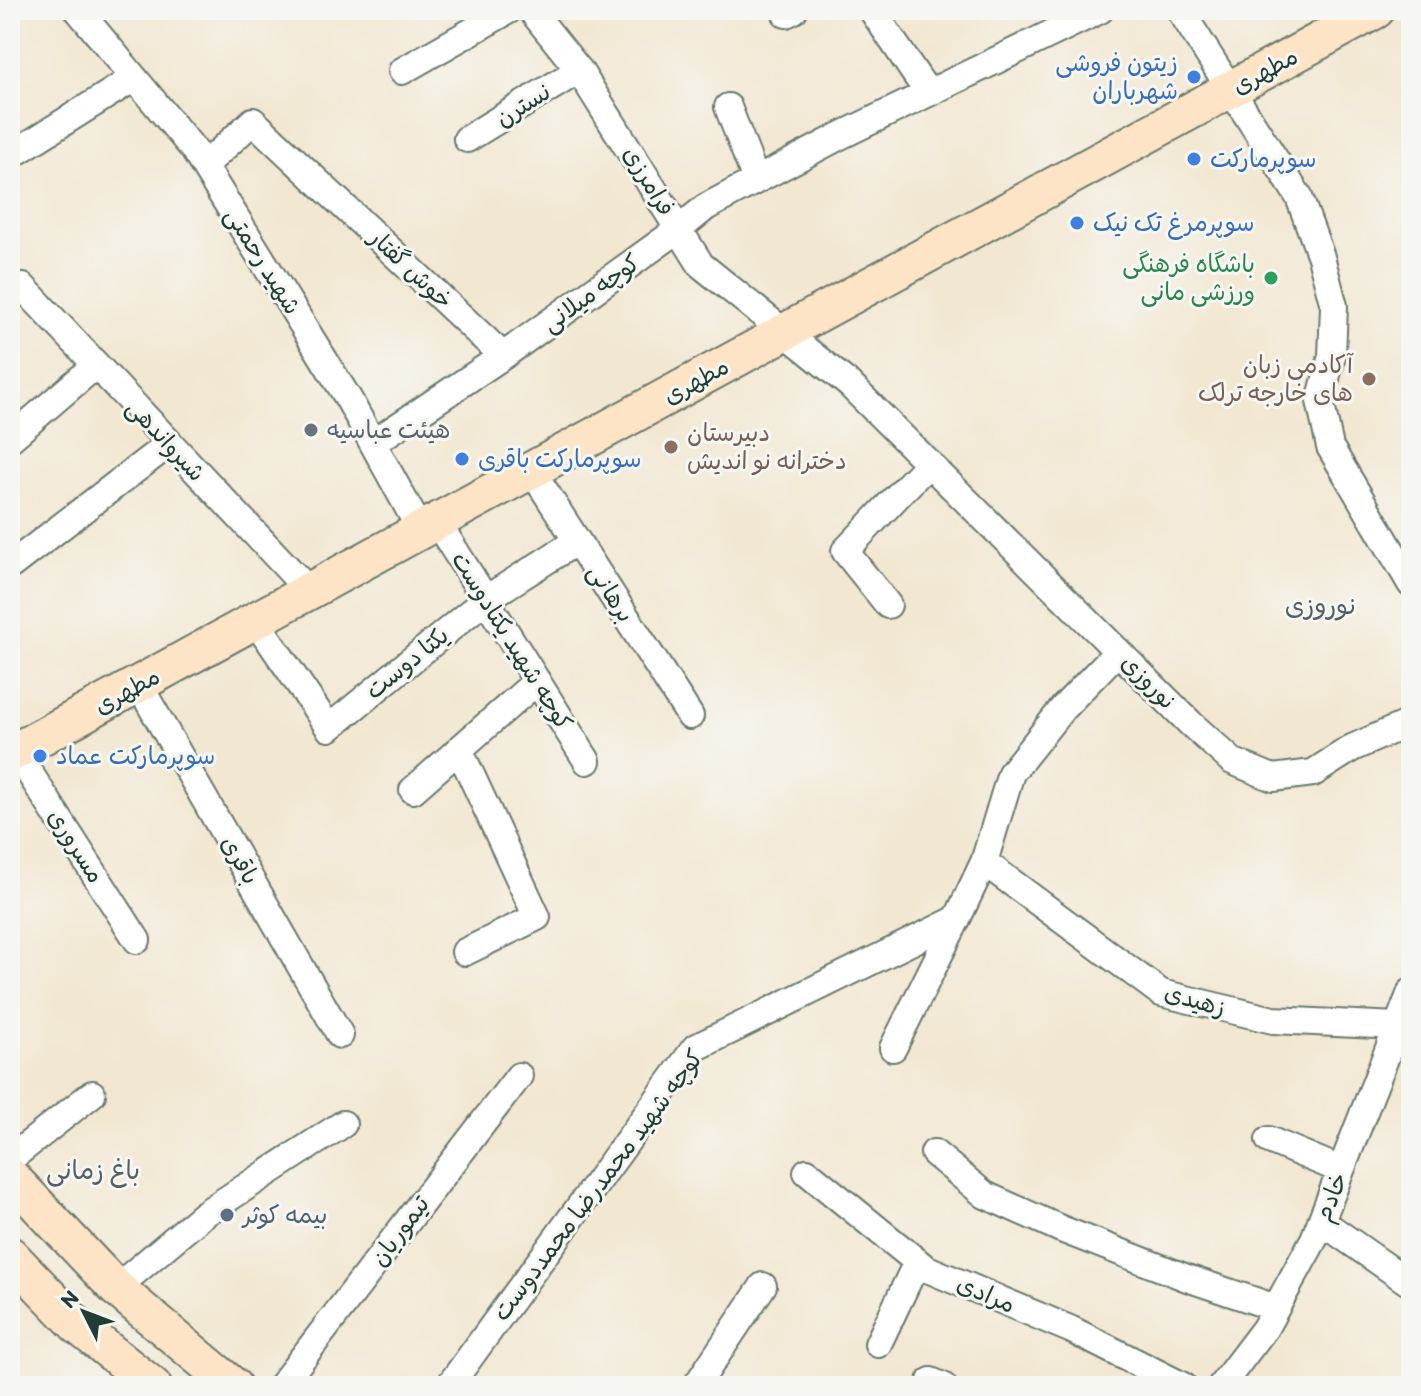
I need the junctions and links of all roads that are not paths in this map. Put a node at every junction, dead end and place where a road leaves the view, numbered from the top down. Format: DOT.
graph roads {
  1 [pos="78,10"];
  2 [pos="509,10"];
  3 [pos="531,10"];
  4 [pos="872,10"];
  5 [pos="1100,10"];
  6 [pos="1180,10"];
  7 [pos="1376,10"];
  8 [pos="579,70"];
  9 [pos="402,71"];
  10 [pos="134,78"];
  11 [pos="1231,90"];
  12 [pos="928,93"];
  13 [pos="728,107"];
  14 [pos="467,139"];
  15 [pos="10,156"];
  16 [pos="204,166"];
  17 [pos="756,180"];
  18 [pos="679,229"];
  19 [pos="16,292"];
  20 [pos="787,332"];
  21 [pos="503,356"];
  22 [pos="96,365"];
  23 [pos="10,439"];
  24 [pos="170,443"];
  25 [pos="373,443"];
  26 [pos="929,463"];
  27 [pos="532,471"];
  28 [pos="429,527"];
  29 [pos="577,541"];
  30 [pos="10,566"];
  31 [pos="1411,584"];
  32 [pos="310,592"];
  33 [pos="486,599"];
  34 [pos="888,605"];
  35 [pos="256,621"];
  36 [pos="1118,651"];
  37 [pos="537,681"];
  38 [pos="139,685"];
  39 [pos="690,716"];
  40 [pos="1411,722"];
  41 [pos="459,749"];
  42 [pos="12,755"];
  43 [pos="587,761"];
  44 [pos="413,790"];
  45 [pos="984,862"];
  46 [pos="957,919"];
  47 [pos="137,940"];
  48 [pos="465,952"];
  49 [pos="1411,992"];
  50 [pos="1398,1026"];
  51 [pos="340,1035"];
  52 [pos="893,1048"];
  53 [pos="519,1076"];
  54 [pos="92,1094"];
  55 [pos="343,1124"];
  56 [pos="1269,1140"];
  57 [pos="934,1153"];
  58 [pos="10,1159"];
  59 [pos="1341,1170"];
  60 [pos="807,1172"];
  61 [pos="10,1176"];
  62 [pos="1321,1221"];
  63 [pos="10,1255"];
  64 [pos="917,1262"];
  65 [pos="1411,1284"];
  66 [pos="763,1286"];
  67 [pos="116,1288"];
  68 [pos="1276,1308"];
  69 [pos="878,1344"];
  70 [pos="153,1386"];
  71 [pos="233,1386"];
  72 [pos="281,1386"];
  73 [pos="449,1386"];
  74 [pos="696,1386"];
  75 [pos="1183,1386"];
  76 [pos="1221,1386"];
  1 -- 10 [label="street, شهید رحمتی"];
  2 -- 9 [label="street"];
  3 -- 8 [label="street, فرامرزی"];
  4 -- 12 [label="street"];
  5 -- 12 [label="street, کوچه میلانی"];
  6 -- 11 [label="street"];
  7 -- 11 [label="main road, مطهری"];
  8 -- 14 [label="street, نسترن"];
  8 -- 18 [label="street, فرامرزی"];
  10 -- 15 [label="street"];
  10 -- 16 [label="street, شهید رحمتی"];
  11 -- 20 [label="main road, مطهری"];
  11 -- 31 [label="street"];
  12 -- 17 [label="street, کوچه میلانی"];
  13 -- 17 [label="street"];
  16 -- 21 [label="street, خوش گفتار"];
  16 -- 25 [label="street, شهید رحمتی"];
  17 -- 18 [label="street, کوچه میلانی"];
  18 -- 20 [label="street, فرامرزی"];
  18 -- 21 [label="street, کوچه میلانی"];
  19 -- 22 [label="street, شیرواندهی"];
  20 -- 26 [label="street, نوروزی"];
  20 -- 27 [label="main road, مطهری"];
  21 -- 25 [label="street"];
  22 -- 23 [label="street"];
  22 -- 24 [label="street, شیرواندهی"];
  24 -- 30 [label="street"];
  24 -- 32 [label="street, شیرواندهی"];
  25 -- 28 [label="street, شهید رحمتی"];
  26 -- 34 [label="street"];
  26 -- 36 [label="street, نوروزی"];
  27 -- 28 [label="main road, مطهری"];
  27 -- 29 [label="street, برهانی"];
  28 -- 32 [label="main road, مطهری"];
  28 -- 33 [label="street, کوچه شهید یکتادوست"];
  29 -- 33 [label="street, یکتا دوست"];
  29 -- 39 [label="street, برهانی"];
  32 -- 35 [label="main road, مطهری"];
  33 -- 35 [label="street, یکتا دوست"];
  33 -- 37 [label="street, کوچه شهید یکتادوست"];
  35 -- 38 [label="main road, مطهری"];
  36 -- 40 [label="street, نوروزی"];
  36 -- 45 [label="street"];
  37 -- 41 [label="street"];
  37 -- 43 [label="street, کوچه شهید یکتادوست"];
  38 -- 42 [label="main road, مطهری"];
  38 -- 51 [label="street, باقری"];
  41 -- 44 [label="street"];
  41 -- 48 [label="street"];
  42 -- 47 [label="street, مسروری"];
  45 -- 46 [label="street"];
  45 -- 50 [label="street, زهیدی"];
  46 -- 52 [label="street"];
  46 -- 73 [label="street, کوچه شهید محمدرضا محمددوست"];
  49 -- 50 [label="street, خادم"];
  50 -- 59 [label="street, خادم"];
  53 -- 72 [label="street, تیموریان"];
  54 -- 58 [label="street"];
  55 -- 67 [label="street"];
  56 -- 59 [label="street"];
  57 -- 68 [label="street"];
  59 -- 62 [label="street, خادم"];
  60 -- 64 [label="street, مرادی"];
  61 -- 67 [label="main road"];
  62 -- 65 [label="street"];
  62 -- 68 [label="street, خادم"];
  63 -- 70 [label="main road"];
  64 -- 69 [label="street"];
  64 -- 75 [label="street, مرادی"];
  66 -- 74 [label="street"];
  67 -- 71 [label="main road"];
  68 -- 76 [label="street, خادم"];
}
